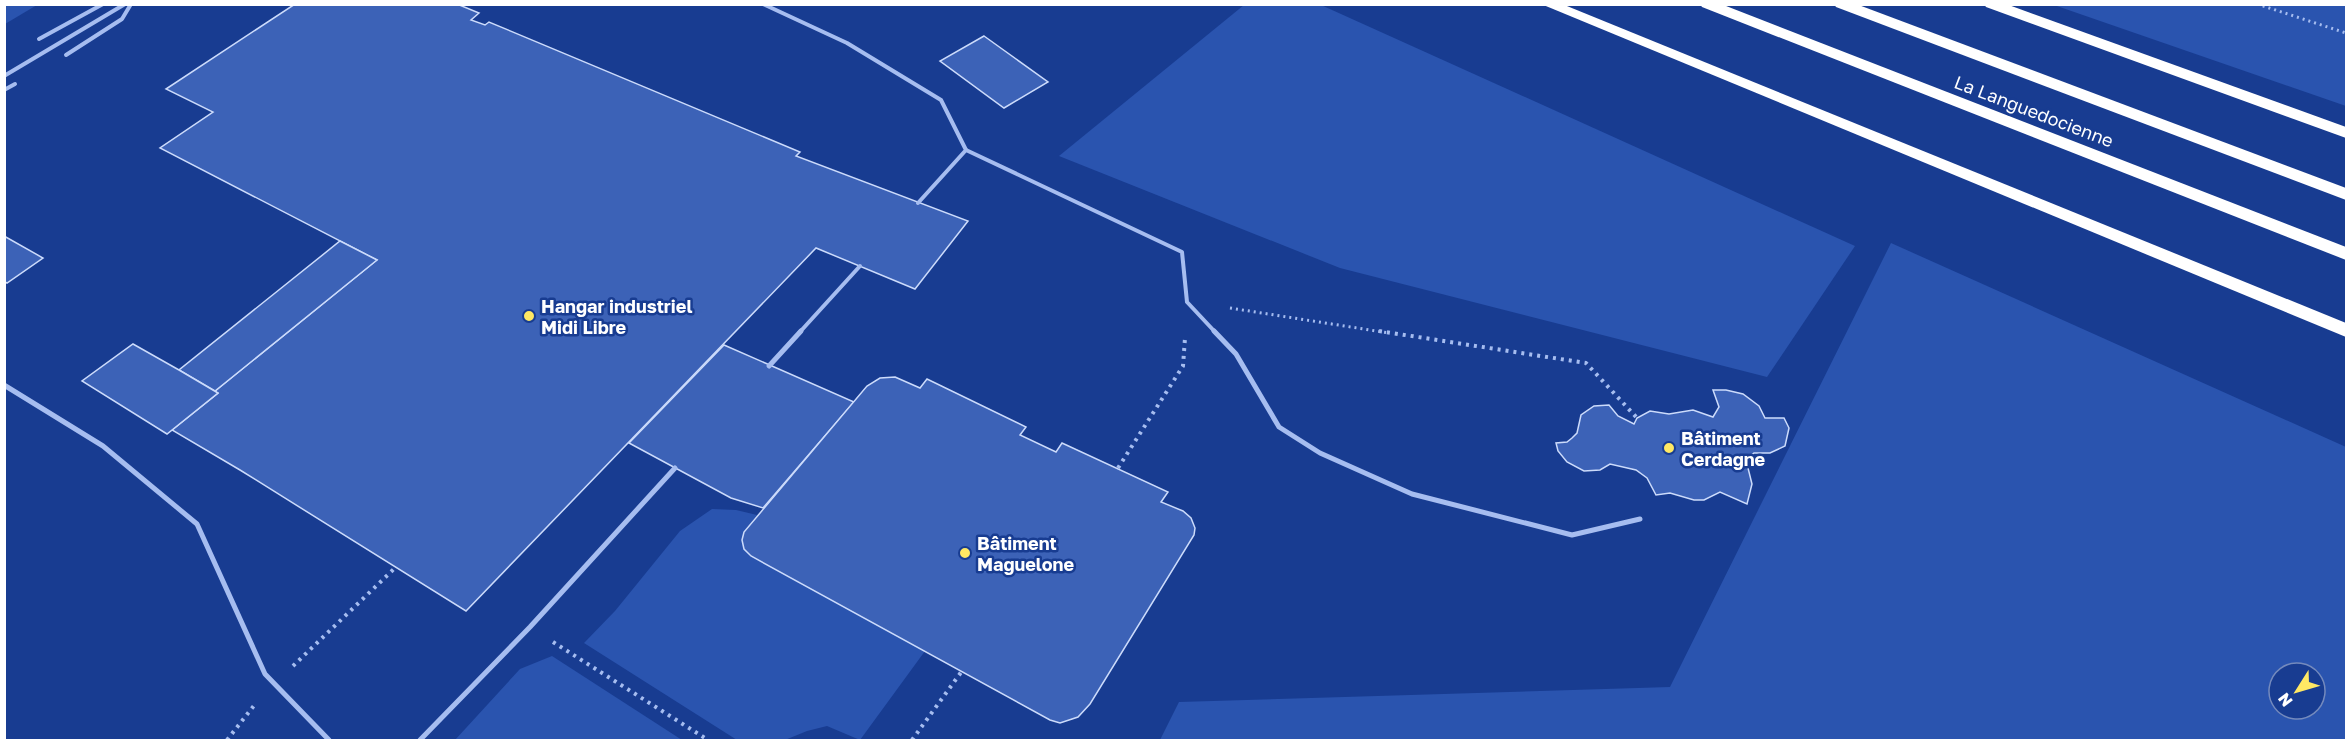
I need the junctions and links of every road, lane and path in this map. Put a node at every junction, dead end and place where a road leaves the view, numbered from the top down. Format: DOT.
graph roads {
  1 [pos="103,4"];
  2 [pos="125,4"];
  3 [pos="131,4"];
  4 [pos="763,4"];
  5 [pos="1548,4"];
  6 [pos="1707,4"];
  7 [pos="1841,4"];
  8 [pos="1991,4"];
  9 [pos="2257,4"];
  10 [pos="2346,33"];
  11 [pos="39,39"];
  12 [pos="66,55"];
  13 [pos="4,76"];
  14 [pos="15,84"];
  15 [pos="4,90"];
  16 [pos="2346,133"];
  17 [pos="966,150"];
  18 [pos="2346,194"];
  19 [pos="918,203"];
  20 [pos="2346,254"];
  21 [pos="860,266"];
  22 [pos="1187,302"];
  23 [pos="2346,330"];
  24 [pos="769,366"];
  25 [pos="4,385"];
  26 [pos="1637,418"];
  27 [pos="675,468"];
  28 [pos="1118,468"];
  29 [pos="1640,519"];
  30 [pos="396,567"];
  31 [pos="530,627"];
  32 [pos="962,671"];
  33 [pos="275,684"];
  34 [pos="227,741"];
  35 [pos="329,741"];
  36 [pos="420,741"];
  37 [pos="708,741"];
  38 [pos="912,741"];
  1 -- 11 [label="lane"];
  2 -- 13 [label="lane"];
  3 -- 12 [label="lane"];
  4 -- 17 [label="lane"];
  5 -- 23 [label="highway"];
  6 -- 20 [label="highway, La Languedocienne"];
  7 -- 18 [label="highway, La Languedocienne"];
  8 -- 16 [label="highway"];
  9 -- 10 [label="path"];
  14 -- 15 [label="lane"];
  17 -- 19 [label="lane"];
  17 -- 22 [label="lane"];
  21 -- 24 [label="lane"];
  22 -- 26 [label="path"];
  22 -- 28 [label="path"];
  22 -- 29 [label="lane"];
  25 -- 33 [label="lane"];
  27 -- 31 [label="lane"];
  30 -- 33 [label="path"];
  31 -- 36 [label="lane"];
  31 -- 37 [label="path"];
  32 -- 38 [label="path"];
  33 -- 34 [label="path"];
  33 -- 35 [label="lane"];
}
